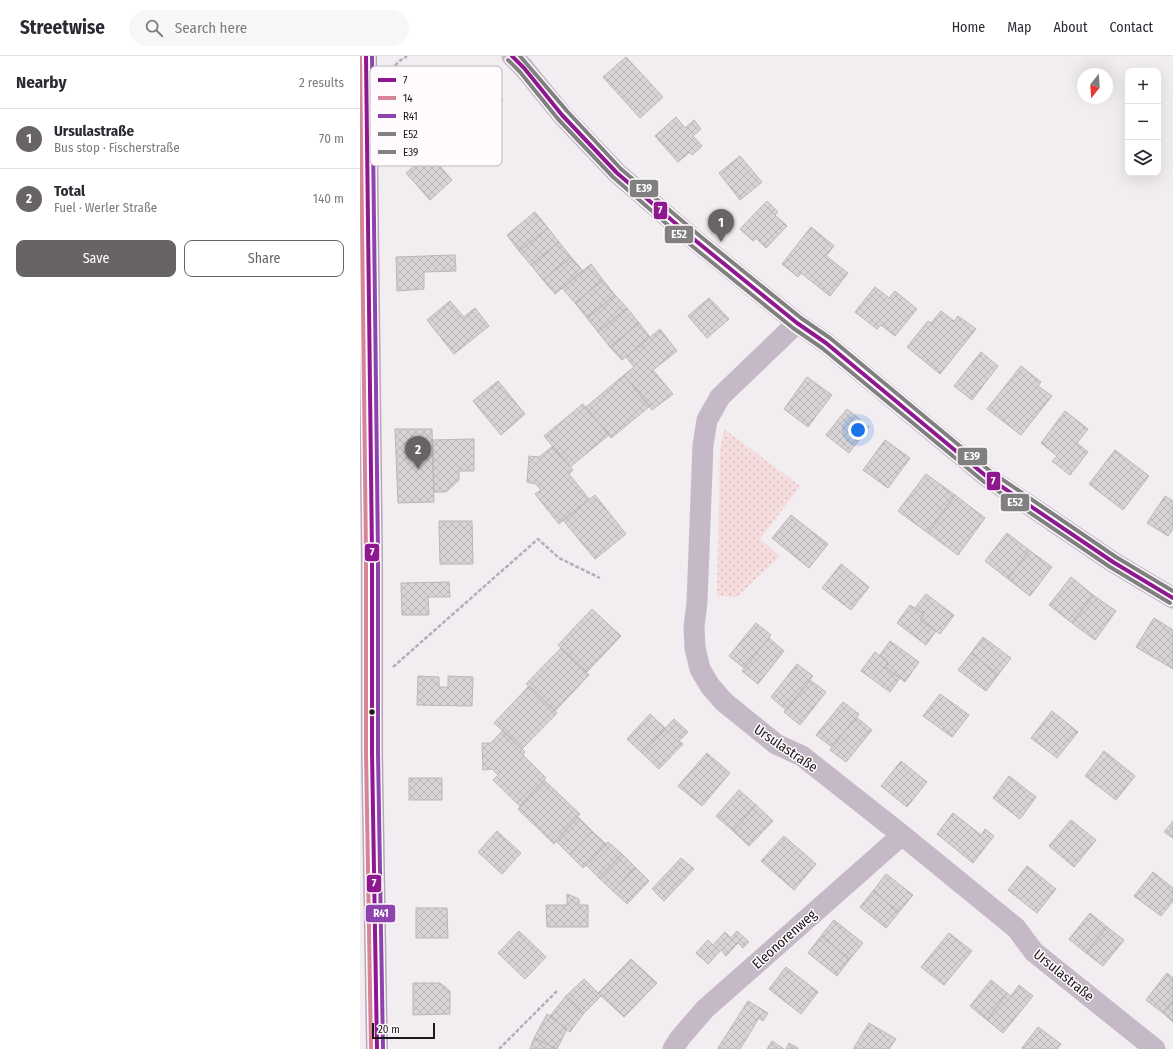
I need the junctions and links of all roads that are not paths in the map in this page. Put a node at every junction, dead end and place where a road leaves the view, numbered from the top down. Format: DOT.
graph roads {
  1 [pos="366,56"];
  2 [pos="512,56"];
  3 [pos="798,323"];
  4 [pos="1173,598"];
  5 [pos="902,835"];
  6 [pos="378,1049"];
  7 [pos="673,1049"];
  8 [pos="1155,1049"];
  1 -- 6 [label="main road"];
  2 -- 3 [label="street"];
  3 -- 4 [label="street"];
  3 -- 5 [label="street, Ursulastraße"];
  5 -- 7 [label="street, Eleonorenweg"];
  5 -- 8 [label="street, Ursulastraße"];
}
